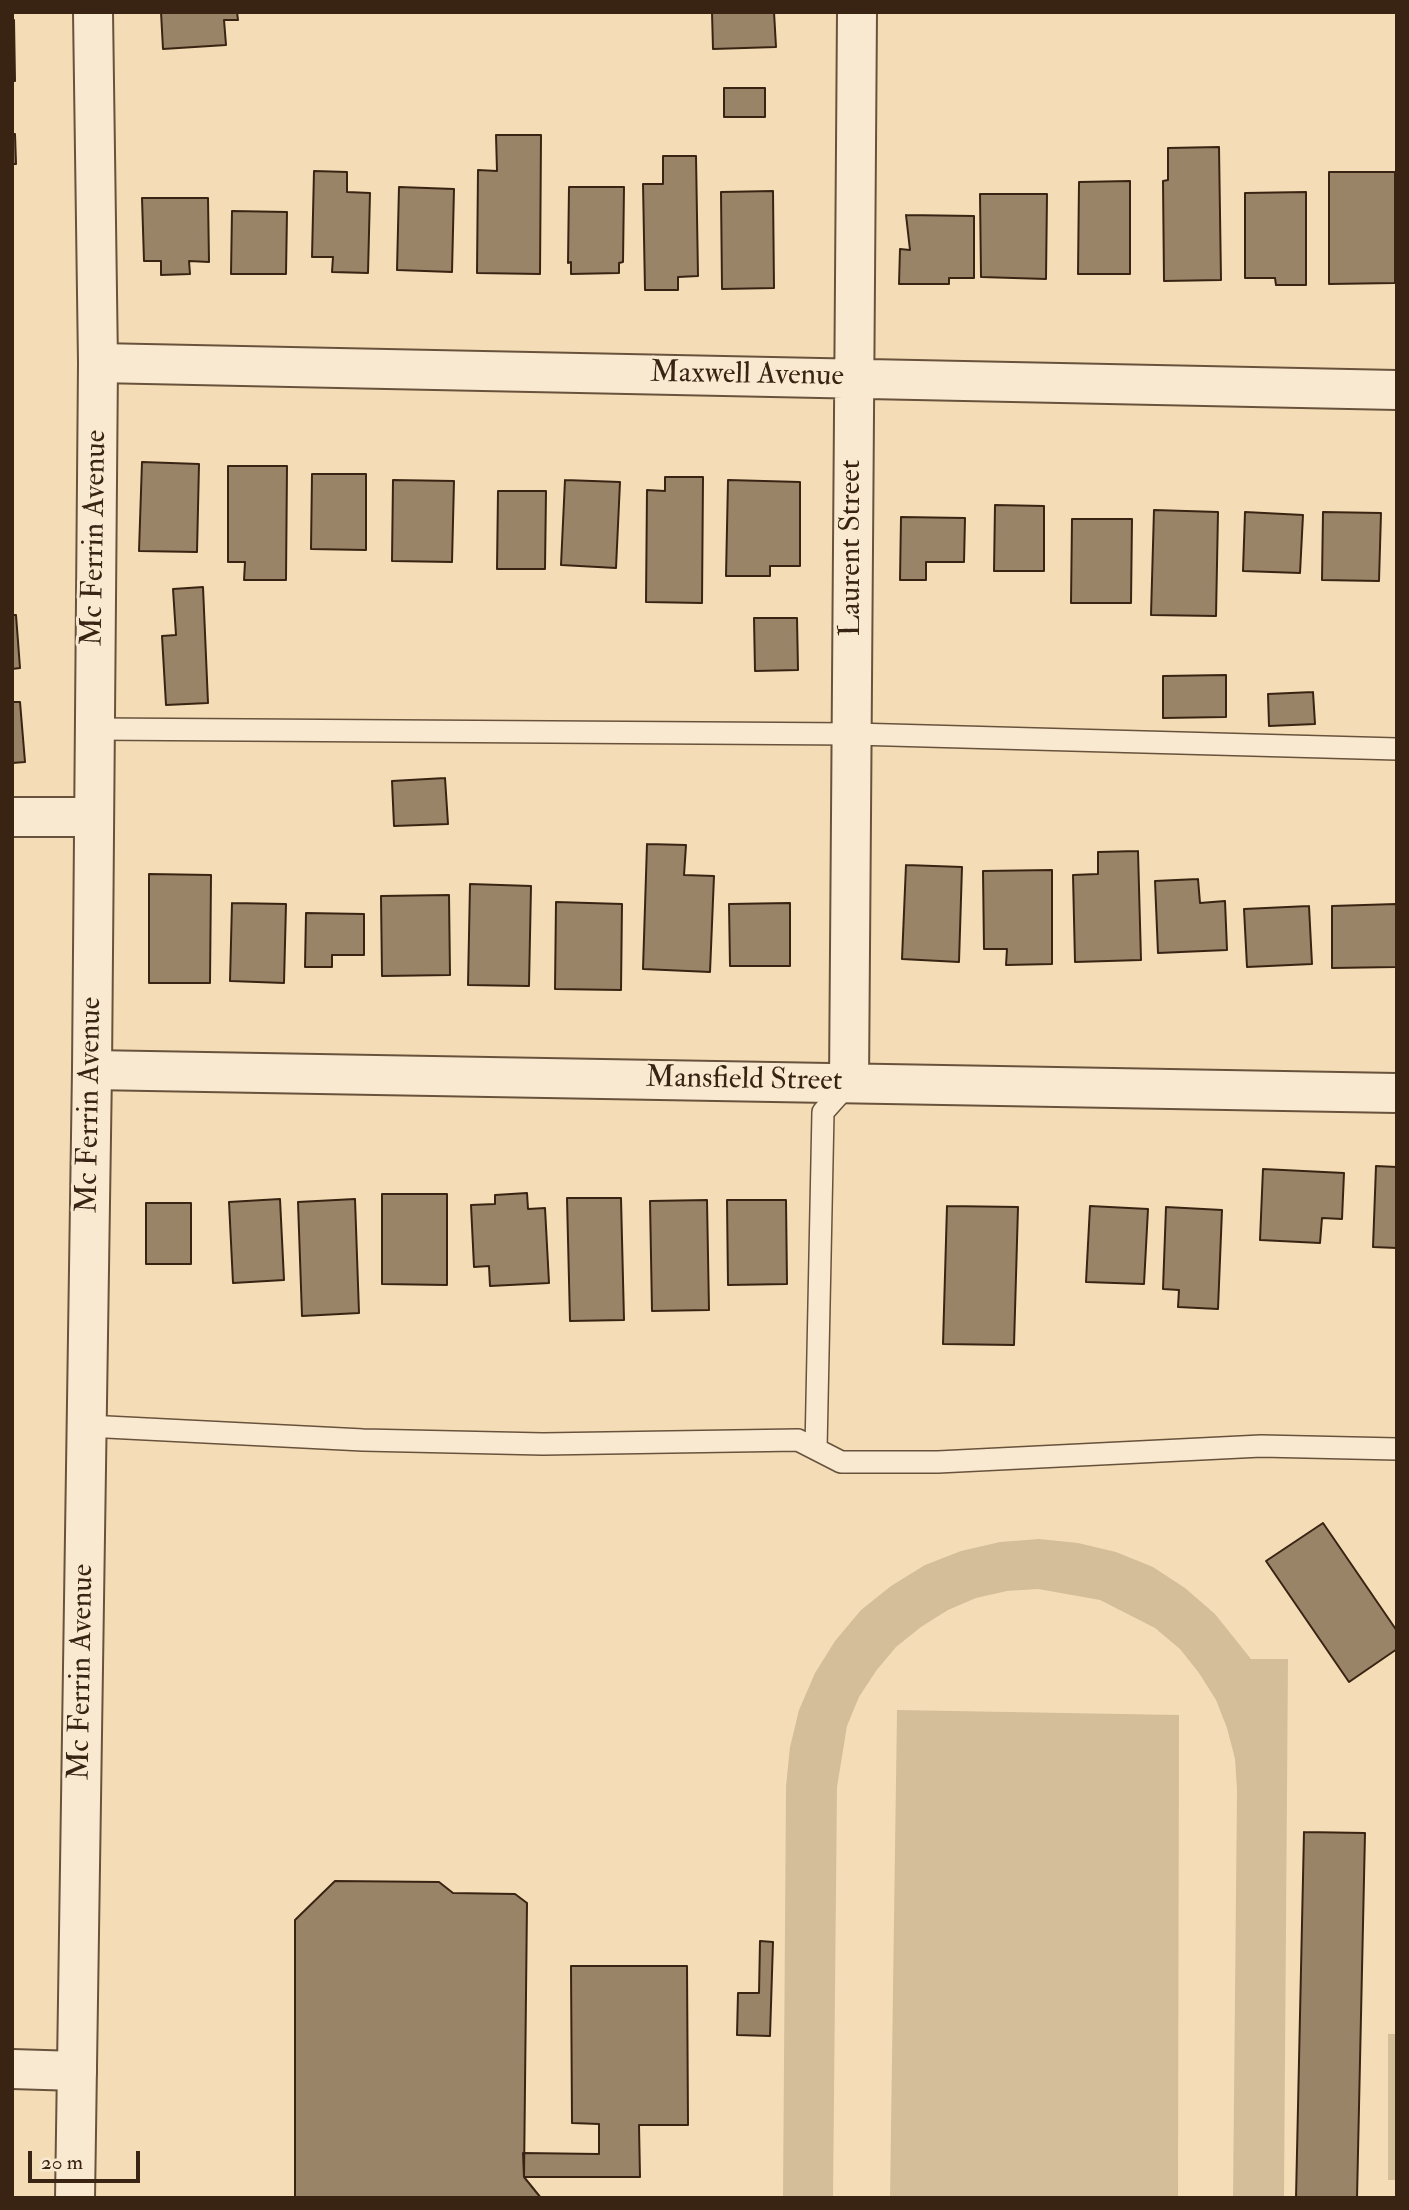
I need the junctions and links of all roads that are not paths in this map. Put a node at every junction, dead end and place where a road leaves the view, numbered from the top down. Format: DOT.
graph roads {
  1 [pos="93,12"];
  2 [pos="858,12"];
  3 [pos="98,363"];
  4 [pos="853,378"];
  5 [pos="1397,390"];
  6 [pos="94,729"];
  7 [pos="853,734"];
  8 [pos="1397,749"];
  9 [pos="12,817"];
  10 [pos="94,817"];
  11 [pos="92,1070"];
  12 [pos="849,1083"];
  13 [pos="1397,1093"];
  14 [pos="87,1426"];
  15 [pos="816,1449"];
  16 [pos="1397,1449"];
  17 [pos="12,2069"];
  18 [pos="77,2071"];
  19 [pos="75,2198"];
  1 -- 3 [label="street, Mc Ferrin Avenue"];
  2 -- 4 [label="street, Laurent Street"];
  3 -- 4 [label="street, Maxwell Avenue"];
  3 -- 6 [label="street, Mc Ferrin Avenue"];
  4 -- 5 [label="street, Maxwell Avenue"];
  4 -- 7 [label="street, Laurent Street"];
  6 -- 7 [label="lane"];
  6 -- 10 [label="street, Mc Ferrin Avenue"];
  7 -- 8 [label="lane"];
  7 -- 12 [label="street, Laurent Street"];
  9 -- 10 [label="street"];
  10 -- 11 [label="street, Mc Ferrin Avenue"];
  11 -- 12 [label="street, Mansfield Street"];
  11 -- 14 [label="street, Mc Ferrin Avenue"];
  12 -- 13 [label="street, Mansfield Street"];
  12 -- 15 [label="lane"];
  14 -- 15 [label="lane"];
  14 -- 18 [label="street, Mc Ferrin Avenue"];
  15 -- 16 [label="lane"];
  17 -- 18 [label="street"];
  18 -- 19 [label="street, Mc Ferrin Avenue"];
}
